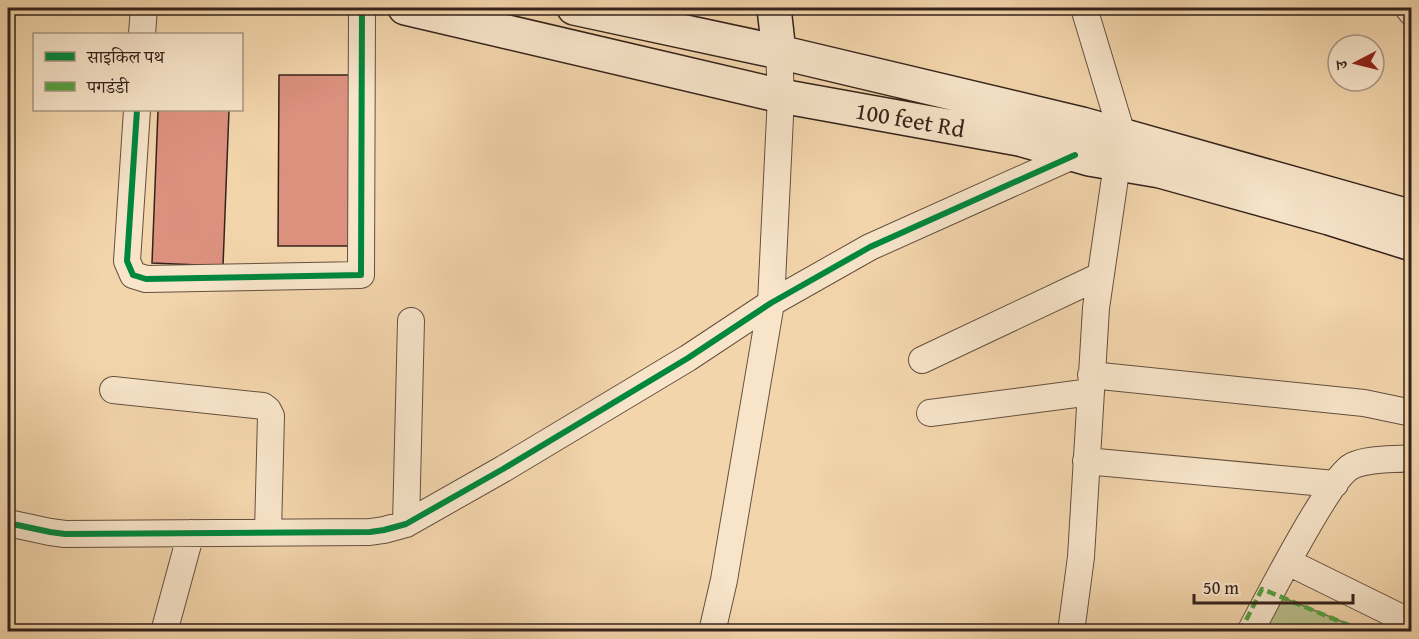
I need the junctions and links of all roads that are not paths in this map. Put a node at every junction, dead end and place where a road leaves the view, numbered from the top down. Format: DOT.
graph roads {
  1 [pos="144,8"];
  2 [pos="362,8"];
  3 [pos="405,8"];
  4 [pos="574,8"];
  5 [pos="774,8"];
  6 [pos="1084,8"];
  7 [pos="1408,8"];
  8 [pos="1412,13"];
  9 [pos="142,33"];
  10 [pos="779,52"];
  11 [pos="781,96"];
  12 [pos="137,111"];
  13 [pos="1120,149"];
  14 [pos="1075,155"];
  15 [pos="1412,217"];
  16 [pos="1412,244"];
  17 [pos="1101,276"];
  18 [pos="771,303"];
  19 [pos="411,321"];
  20 [pos="922,360"];
  21 [pos="1091,384"];
  22 [pos="113,390"];
  23 [pos="1412,413"];
  24 [pos="930,414"];
  25 [pos="1412,458"];
  26 [pos="1086,461"];
  27 [pos="1335,484"];
  28 [pos="8,523"];
  29 [pos="406,524"];
  30 [pos="268,532"];
  31 [pos="191,533"];
  32 [pos="1288,562"];
  33 [pos="1410,622"];
  34 [pos="713,631"];
  35 [pos="164,632"];
  36 [pos="1071,632"];
  37 [pos="1250,632"];
  1 -- 9 [label="street"];
  2 -- 12 [label="street"];
  3 -- 11 [label="main road, 100 feet Rd"];
  4 -- 10 [label="main road"];
  5 -- 10 [label="main road"];
  6 -- 13 [label="street"];
  7 -- 8 [label="street"];
  10 -- 11 [label="street"];
  10 -- 13 [label="main road"];
  11 -- 14 [label="main road, 100 feet Rd"];
  11 -- 18 [label="street"];
  13 -- 14 [label="main road, 100 feet Rd"];
  13 -- 15 [label="main road"];
  13 -- 16 [label="main road, 100 feet Rd"];
  13 -- 17 [label="street"];
  14 -- 18 [label="street"];
  17 -- 20 [label="street"];
  17 -- 21 [label="street"];
  18 -- 29 [label="street"];
  18 -- 34 [label="street"];
  19 -- 29 [label="street"];
  21 -- 23 [label="street"];
  21 -- 24 [label="street"];
  21 -- 26 [label="street"];
  22 -- 30 [label="street"];
  25 -- 27 [label="street"];
  26 -- 27 [label="street"];
  26 -- 36 [label="street"];
  27 -- 32 [label="street"];
  28 -- 31 [label="street"];
  29 -- 30 [label="street"];
  30 -- 31 [label="street"];
  31 -- 35 [label="street"];
  32 -- 33 [label="street"];
  32 -- 37 [label="street"];
}
